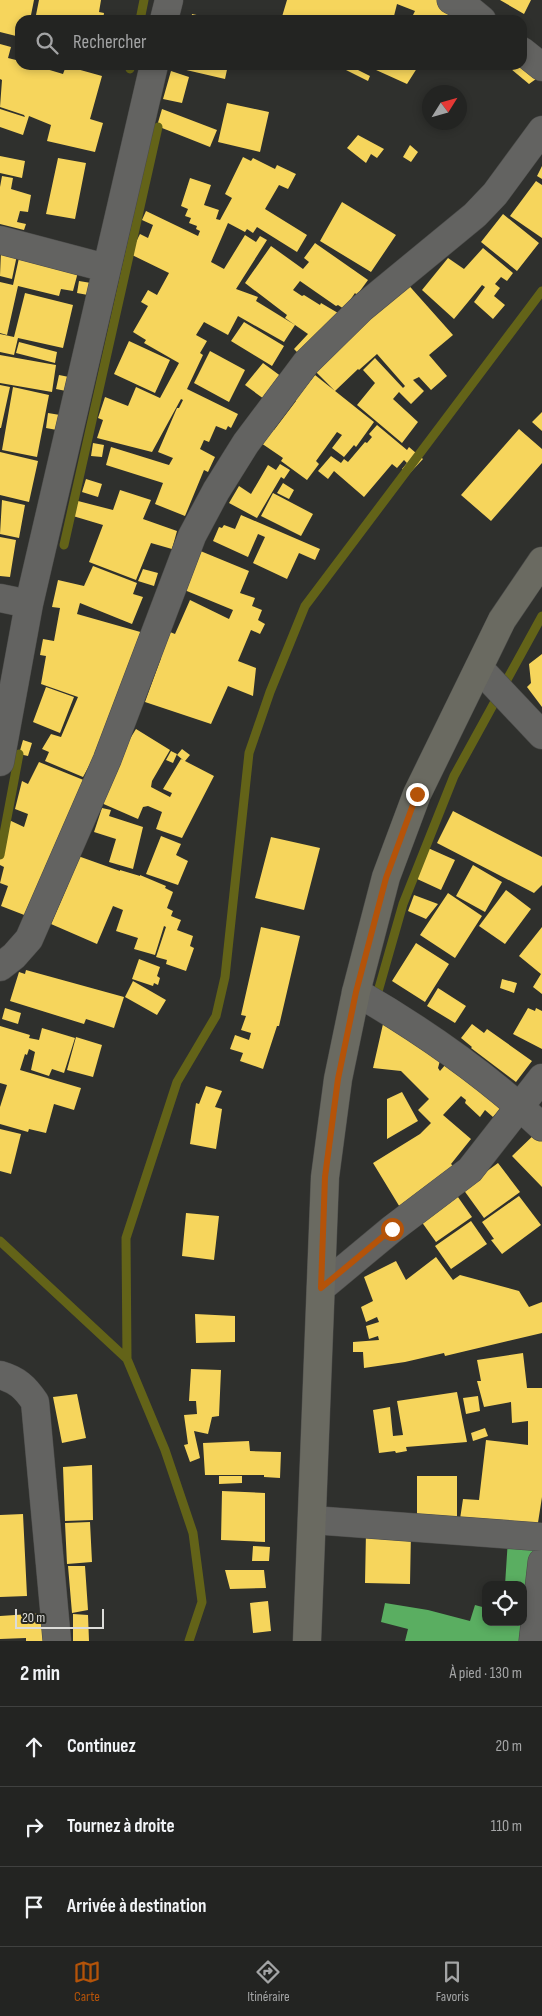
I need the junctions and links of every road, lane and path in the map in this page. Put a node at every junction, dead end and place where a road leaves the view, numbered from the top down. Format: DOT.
graph roads {
  1 [pos="169,0"];
  2 [pos="165,15"];
  3 [pos="527,55"];
  4 [pos="542,67"];
  5 [pos="153,70"];
  6 [pos="542,130"];
  7 [pos="0,240"];
  8 [pos="106,268"];
  9 [pos="542,560"];
  10 [pos="0,598"];
  11 [pos="29,604"];
  12 [pos="479,668"];
  13 [pos="542,735"];
  14 [pos="0,762"];
  15 [pos="0,967"];
  16 [pos="356,992"];
  17 [pos="542,1078"];
  18 [pos="520,1107"];
  19 [pos="542,1127"];
  20 [pos="321,1288"];
  21 [pos="0,1375"];
  22 [pos="312,1520"];
  23 [pos="542,1537"];
  24 [pos="542,1562"];
  25 [pos="57,1641"];
  26 [pos="307,1641"];
  27 [pos="533,1641"];
  1 -- 2 [label="street"];
  3 -- 4 [label="street"];
  5 -- 8 [label="street"];
  6 -- 15 [label="street"];
  7 -- 8 [label="street"];
  8 -- 11 [label="street"];
  9 -- 12 [label="main road"];
  10 -- 11 [label="street"];
  11 -- 14 [label="street"];
  12 -- 13 [label="street"];
  12 -- 16 [label="main road"];
  16 -- 18 [label="street"];
  16 -- 20 [label="main road"];
  17 -- 18 [label="street"];
  18 -- 19 [label="street"];
  18 -- 20 [label="street"];
  20 -- 22 [label="main road"];
  21 -- 25 [label="street"];
  22 -- 23 [label="street"];
  22 -- 26 [label="main road"];
  24 -- 27 [label="street"];
}
